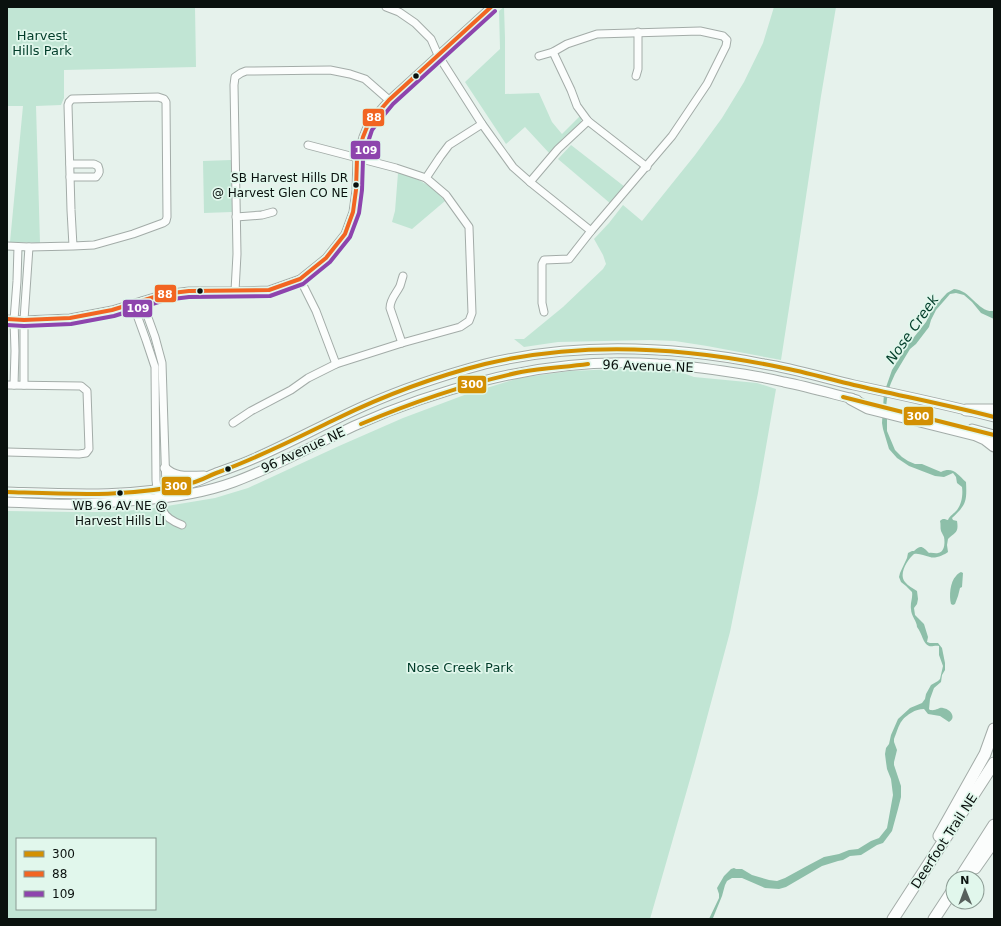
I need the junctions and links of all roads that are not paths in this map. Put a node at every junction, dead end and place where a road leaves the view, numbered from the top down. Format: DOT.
graph roads {
  1 [pos="386,7"];
  2 [pos="491,7"];
  3 [pos="402,10"];
  4 [pos="638,32"];
  5 [pos="553,52"];
  6 [pos="438,54"];
  7 [pos="539,56"];
  8 [pos="636,76"];
  9 [pos="389,100"];
  10 [pos="588,121"];
  11 [pos="482,124"];
  12 [pos="308,145"];
  13 [pos="357,158"];
  14 [pos="70,164"];
  15 [pos="647,167"];
  16 [pos="70,178"];
  17 [pos="426,178"];
  18 [pos="530,182"];
  19 [pos="273,212"];
  20 [pos="236,216"];
  21 [pos="591,231"];
  22 [pos="7,246"];
  23 [pos="74,246"];
  24 [pos="23,247"];
  25 [pos="403,276"];
  26 [pos="300,279"];
  27 [pos="235,291"];
  28 [pos="142,301"];
  29 [pos="133,304"];
  30 [pos="544,312"];
  31 [pos="10,319"];
  32 [pos="24,320"];
  33 [pos="402,343"];
  34 [pos="336,364"];
  35 [pos="10,385"];
  36 [pos="24,386"];
  37 [pos="852,399"];
  38 [pos="364,406"];
  39 [pos="966,410"];
  40 [pos="994,410"];
  41 [pos="994,417"];
  42 [pos="919,418"];
  43 [pos="370,419"];
  44 [pos="233,423"];
  45 [pos="994,435"];
  46 [pos="994,446"];
  47 [pos="7,452"];
  48 [pos="165,468"];
  49 [pos="207,476"];
  50 [pos="161,489"];
  51 [pos="7,492"];
  52 [pos="162,498"];
  53 [pos="7,502"];
  54 [pos="182,524"];
  55 [pos="994,729"];
  56 [pos="994,763"];
  57 [pos="994,825"];
  58 [pos="994,841"];
  59 [pos="965,870"];
  60 [pos="974,870"];
  61 [pos="924,871"];
  62 [pos="945,902"];
  63 [pos="945,908"];
  64 [pos="937,914"];
  65 [pos="893,919"];
  1 -- 3 [label="street"];
  2 -- 6 [label="street"];
  3 -- 6 [label="street"];
  4 -- 5 [label="street"];
  4 -- 8 [label="street"];
  4 -- 15 [label="street"];
  5 -- 7 [label="street"];
  5 -- 10 [label="street"];
  6 -- 9 [label="street"];
  6 -- 11 [label="street"];
  9 -- 13 [label="street"];
  9 -- 20 [label="street"];
  10 -- 15 [label="street"];
  10 -- 18 [label="street"];
  11 -- 17 [label="street"];
  11 -- 18 [label="street"];
  12 -- 13 [label="street"];
  13 -- 17 [label="street"];
  13 -- 26 [label="street"];
  14 -- 16 [label="street"];
  14 -- 16 [label="street"];
  14 -- 23 [label="street"];
  15 -- 21 [label="street"];
  16 -- 23 [label="street"];
  17 -- 33 [label="street"];
  18 -- 21 [label="street"];
  19 -- 20 [label="street"];
  20 -- 27 [label="street"];
  21 -- 30 [label="street"];
  22 -- 24 [label="street"];
  23 -- 24 [label="street"];
  24 -- 31 [label="street"];
  24 -- 32 [label="street"];
  25 -- 33 [label="street"];
  26 -- 27 [label="street"];
  26 -- 34 [label="street"];
  27 -- 28 [label="street"];
  28 -- 29 [label="street"];
  28 -- 48 [label="street"];
  29 -- 32 [label="street"];
  29 -- 50 [label="street"];
  31 -- 32 [label="street"];
  31 -- 35 [label="street"];
  32 -- 36 [label="street"];
  33 -- 34 [label="street"];
  34 -- 44 [label="street"];
  35 -- 36 [label="street"];
  36 -- 47 [label="street"];
  37 -- 42 [label="highway"];
  37 -- 43 [label="main road, 96 Avenue NE"];
  38 -- 39 [label="main road, 96 Avenue NE"];
  38 -- 43 [label="main road"];
  38 -- 49 [label="main road, 96 Avenue NE"];
  39 -- 40 [label="highway"];
  39 -- 41 [label="main road, 96 Avenue NE"];
  42 -- 45 [label="main road"];
  42 -- 46 [label="highway"];
  43 -- 52 [label="main road, 96 Avenue NE"];
  48 -- 49 [label="main road"];
  48 -- 50 [label="street"];
  49 -- 50 [label="main road, 96 Avenue NE"];
  50 -- 51 [label="main road, 96 Avenue NE"];
  50 -- 52 [label="street"];
  52 -- 53 [label="main road, 96 Avenue NE"];
  52 -- 54 [label="street"];
  55 -- 61 [label="highway"];
  56 -- 61 [label="highway, Deerfoot Trail NE"];
  57 -- 59 [label="highway"];
  58 -- 60 [label="highway"];
  61 -- 65 [label="highway, Deerfoot Trail NE"];
  62 -- 64 [label="highway"];
  63 -- 64 [label="highway"];
}
